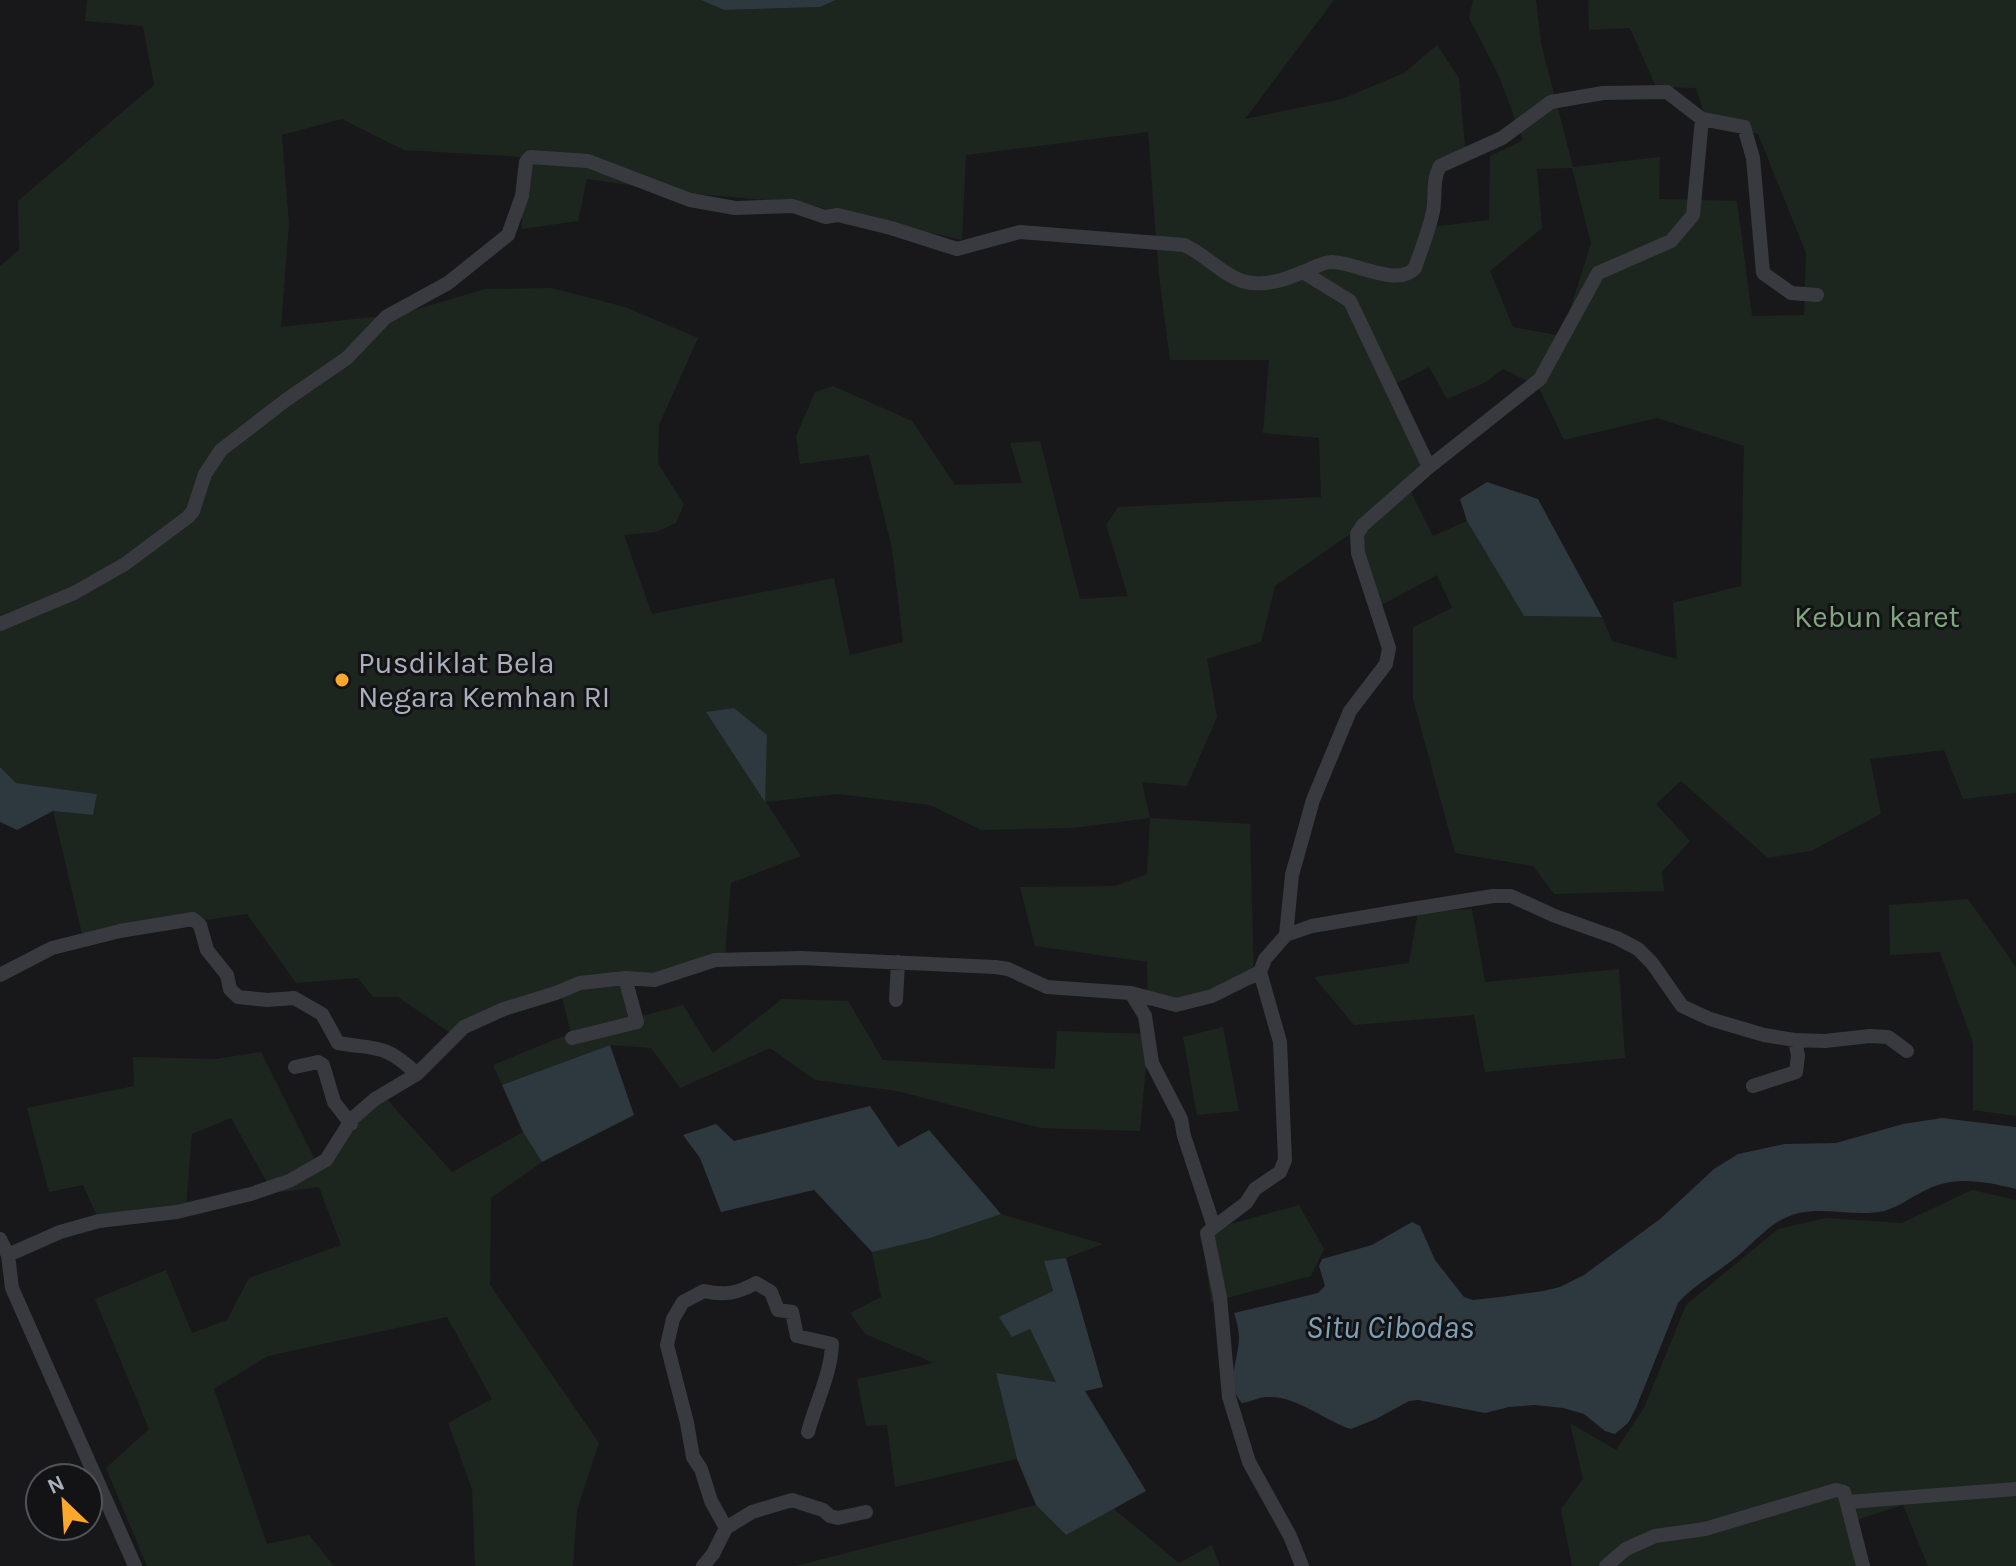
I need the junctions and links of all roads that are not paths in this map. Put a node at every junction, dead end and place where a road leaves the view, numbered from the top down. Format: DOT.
graph roads {
  1 [pos="1702,119"];
  2 [pos="1303,272"];
  3 [pos="1817,295"];
  4 [pos="1429,467"];
  5 [pos="0,624"];
  6 [pos="1286,935"];
  7 [pos="898,962"];
  8 [pos="1260,972"];
  9 [pos="0,975"];
  10 [pos="625,978"];
  11 [pos="1131,993"];
  12 [pos="896,1000"];
  13 [pos="572,1038"];
  14 [pos="1795,1040"];
  15 [pos="1907,1051"];
  16 [pos="295,1067"];
  17 [pos="417,1074"];
  18 [pos="1753,1086"];
  19 [pos="351,1124"];
  20 [pos="1214,1227"];
  21 [pos="0,1239"];
  22 [pos="8,1255"];
  23 [pos="808,1432"];
  24 [pos="2016,1489"];
  25 [pos="1848,1502"];
  26 [pos="866,1512"];
  27 [pos="726,1528"];
  28 [pos="135,1566"];
  29 [pos="703,1566"];
  30 [pos="1302,1566"];
  31 [pos="1606,1566"];
  32 [pos="1863,1566"];
  1 -- 2 [label="street"];
  1 -- 3 [label="street"];
  1 -- 4 [label="street"];
  2 -- 4 [label="street"];
  2 -- 5 [label="street"];
  4 -- 6 [label="street"];
  6 -- 8 [label="street"];
  6 -- 14 [label="street"];
  7 -- 10 [label="street"];
  7 -- 11 [label="street"];
  7 -- 12 [label="street"];
  8 -- 11 [label="street"];
  8 -- 20 [label="street"];
  9 -- 17 [label="street"];
  10 -- 13 [label="street"];
  10 -- 17 [label="street"];
  11 -- 20 [label="street"];
  14 -- 15 [label="street"];
  14 -- 18 [label="street"];
  16 -- 19 [label="street"];
  17 -- 19 [label="street"];
  19 -- 22 [label="street"];
  20 -- 30 [label="street"];
  21 -- 22 [label="street"];
  22 -- 28 [label="street"];
  23 -- 27 [label="street"];
  24 -- 25 [label="street"];
  25 -- 31 [label="street"];
  25 -- 32 [label="street"];
  26 -- 27 [label="street"];
  27 -- 29 [label="street"];
}
